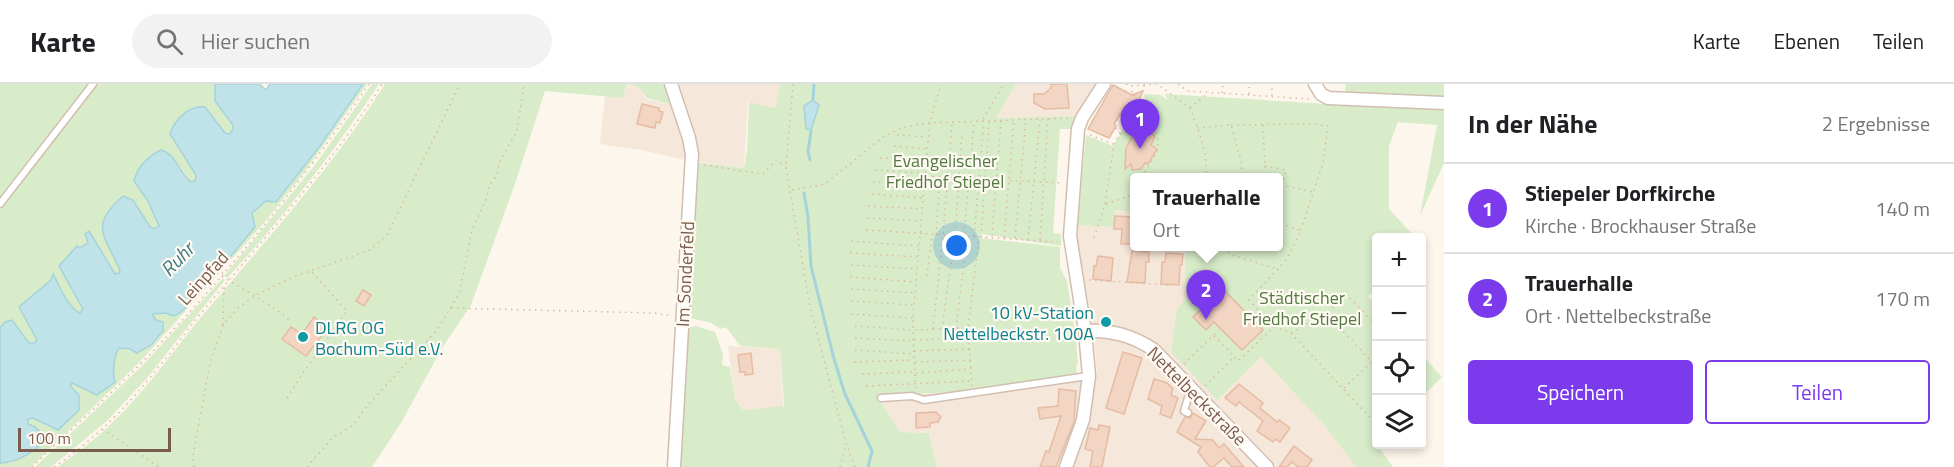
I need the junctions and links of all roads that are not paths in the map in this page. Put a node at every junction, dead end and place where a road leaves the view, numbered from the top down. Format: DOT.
graph roads {
  1 [pos="93,84"];
  2 [pos="671,84"];
  3 [pos="1104,84"];
  4 [pos="1315,84"];
  5 [pos="1444,104"];
  6 [pos="0,204"];
  7 [pos="1085,331"];
  8 [pos="1089,376"];
  9 [pos="1195,390"];
  10 [pos="881,398"];
  11 [pos="1188,413"];
  12 [pos="674,467"];
  13 [pos="1066,467"];
  14 [pos="1267,467"];
  1 -- 6 [label="lane"];
  2 -- 12 [label="street, Im Sonderfeld"];
  3 -- 7 [label="street"];
  4 -- 5 [label="street"];
  7 -- 8 [label="street"];
  7 -- 9 [label="street, Nettelbeckstraße"];
  8 -- 10 [label="lane"];
  8 -- 13 [label="street"];
  9 -- 11 [label="lane"];
  9 -- 14 [label="street, Nettelbeckstraße"];
}
